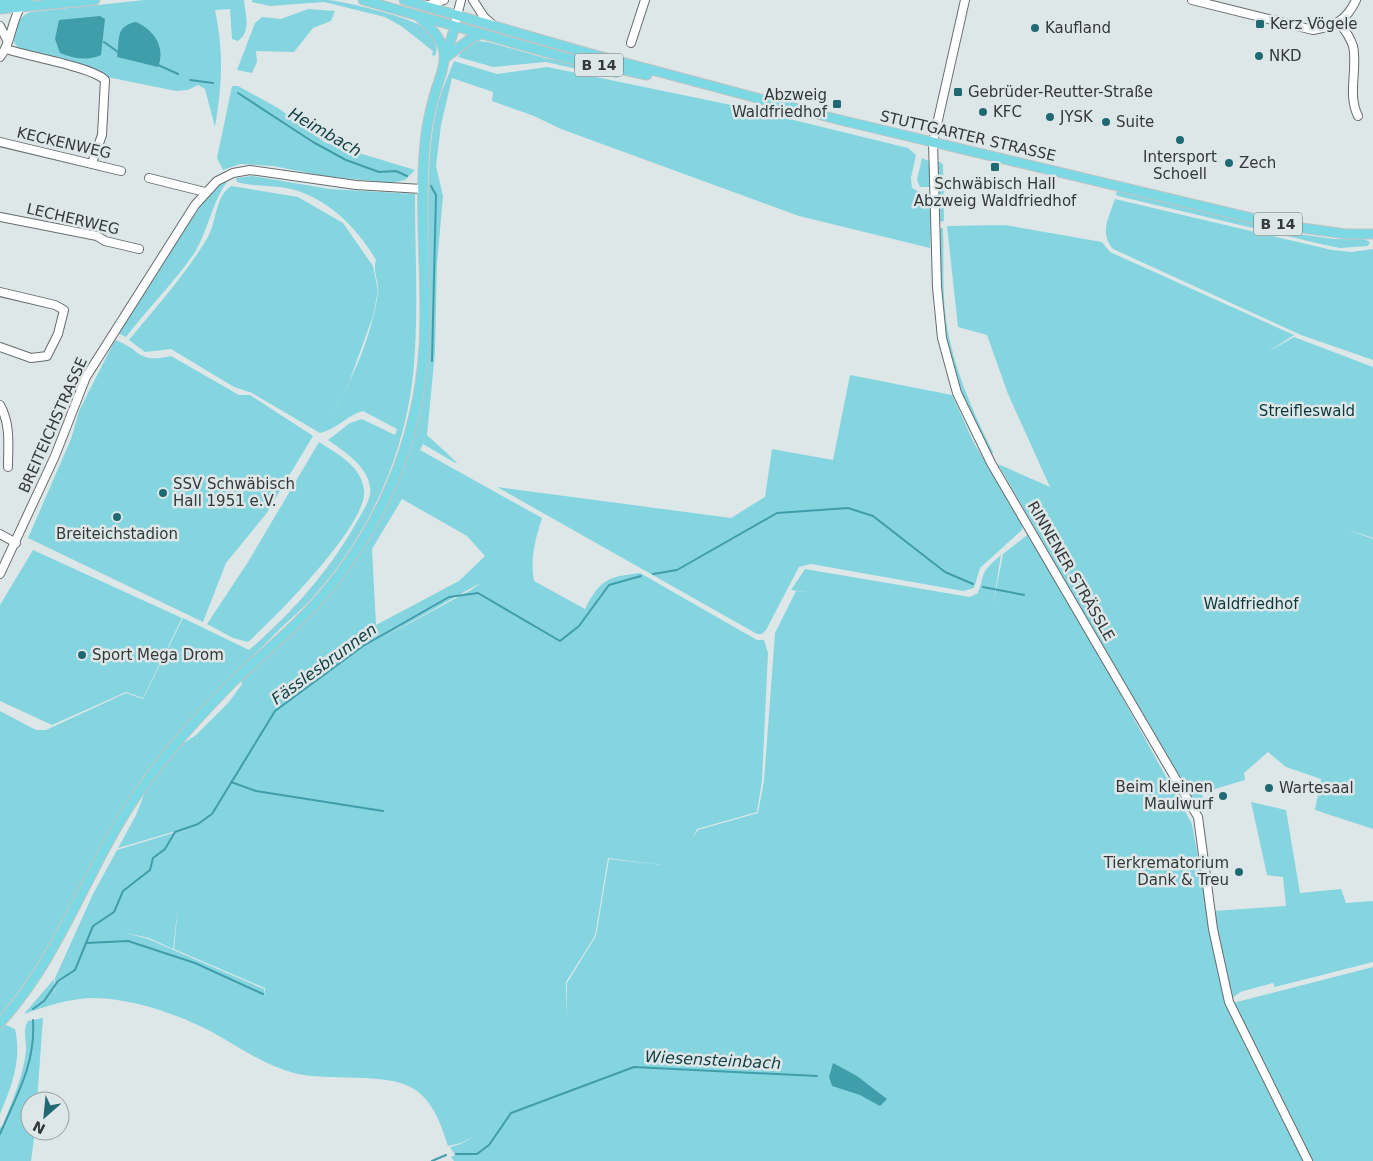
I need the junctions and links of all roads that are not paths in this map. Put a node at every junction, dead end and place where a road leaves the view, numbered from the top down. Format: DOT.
graph roads {
  1 [pos="28,0"];
  2 [pos="96,0"];
  3 [pos="363,0"];
  4 [pos="404,0"];
  5 [pos="444,0"];
  6 [pos="461,0"];
  7 [pos="473,0"];
  8 [pos="645,0"];
  9 [pos="965,0"];
  10 [pos="1192,0"];
  11 [pos="1356,0"];
  12 [pos="0,2"];
  13 [pos="424,6"];
  14 [pos="20,8"];
  15 [pos="0,9"];
  16 [pos="418,16"];
  17 [pos="458,16"];
  18 [pos="1339,22"];
  19 [pos="0,26"];
  20 [pos="495,27"];
  21 [pos="453,30"];
  22 [pos="481,34"];
  23 [pos="631,43"];
  24 [pos="7,45"];
  25 [pos="446,55"];
  26 [pos="0,57"];
  27 [pos="745,96"];
  28 [pos="1358,116"];
  29 [pos="0,142"];
  30 [pos="933,142"];
  31 [pos="92,164"];
  32 [pos="121,171"];
  33 [pos="149,178"];
  34 [pos="422,189"];
  35 [pos="205,192"];
  36 [pos="0,217"];
  37 [pos="1373,234"];
  38 [pos="139,249"];
  39 [pos="0,292"];
  40 [pos="0,348"];
  41 [pos="0,405"];
  42 [pos="8,467"];
  43 [pos="0,534"];
  44 [pos="16,543"];
  45 [pos="0,574"];
  46 [pos="0,1023"];
  47 [pos="1308,1161"];
  1 -- 12 [label="main road"];
  2 -- 14 [label="main road"];
  3 -- 16 [label="main road, STUTTGARTER STRASSE / B 14"];
  4 -- 13 [label="main road, STUTTGARTER STRASSE / B 14"];
  5 -- 13 [label="street"];
  6 -- 17 [label="street"];
  7 -- 20 [label="street"];
  8 -- 23 [label="street"];
  9 -- 30 [label="street"];
  10 -- 18 [label="street"];
  11 -- 18 [label="street"];
  13 -- 17 [label="main road, STUTTGARTER STRASSE / B 14"];
  14 -- 15 [label="main road"];
  14 -- 24 [label="street"];
  16 -- 21 [label="main road, STUTTGARTER STRASSE / B 14"];
  16 -- 25 [label="main road"];
  17 -- 20 [label="main road, STUTTGARTER STRASSE / B 14"];
  17 -- 21 [label="street"];
  18 -- 28 [label="street"];
  19 -- 24 [label="street"];
  20 -- 27 [label="main road, STUTTGARTER STRASSE / B 14"];
  21 -- 22 [label="main road, STUTTGARTER STRASSE / B 14"];
  21 -- 25 [label="main road"];
  22 -- 25 [label="main road"];
  22 -- 27 [label="main road, STUTTGARTER STRASSE / B 14"];
  24 -- 26 [label="street"];
  24 -- 31 [label="street"];
  25 -- 34 [label="main road"];
  27 -- 30 [label="main road, STUTTGARTER STRASSE / B 14"];
  29 -- 31 [label="street, KECKENWEG"];
  30 -- 37 [label="main road, STUTTGARTER STRASSE / B 14"];
  30 -- 47 [label="street, RINNENER STRÄSSLE"];
  31 -- 32 [label="street, KECKENWEG"];
  33 -- 35 [label="street"];
  34 -- 35 [label="street, BREITEICHSTRASSE"];
  34 -- 46 [label="main road"];
  35 -- 44 [label="street, BREITEICHSTRASSE"];
  36 -- 38 [label="street, LECHERWEG"];
  39 -- 40 [label="street"];
  41 -- 42 [label="street"];
  43 -- 44 [label="street"];
  44 -- 45 [label="street, BREITEICHSTRASSE"];
}
